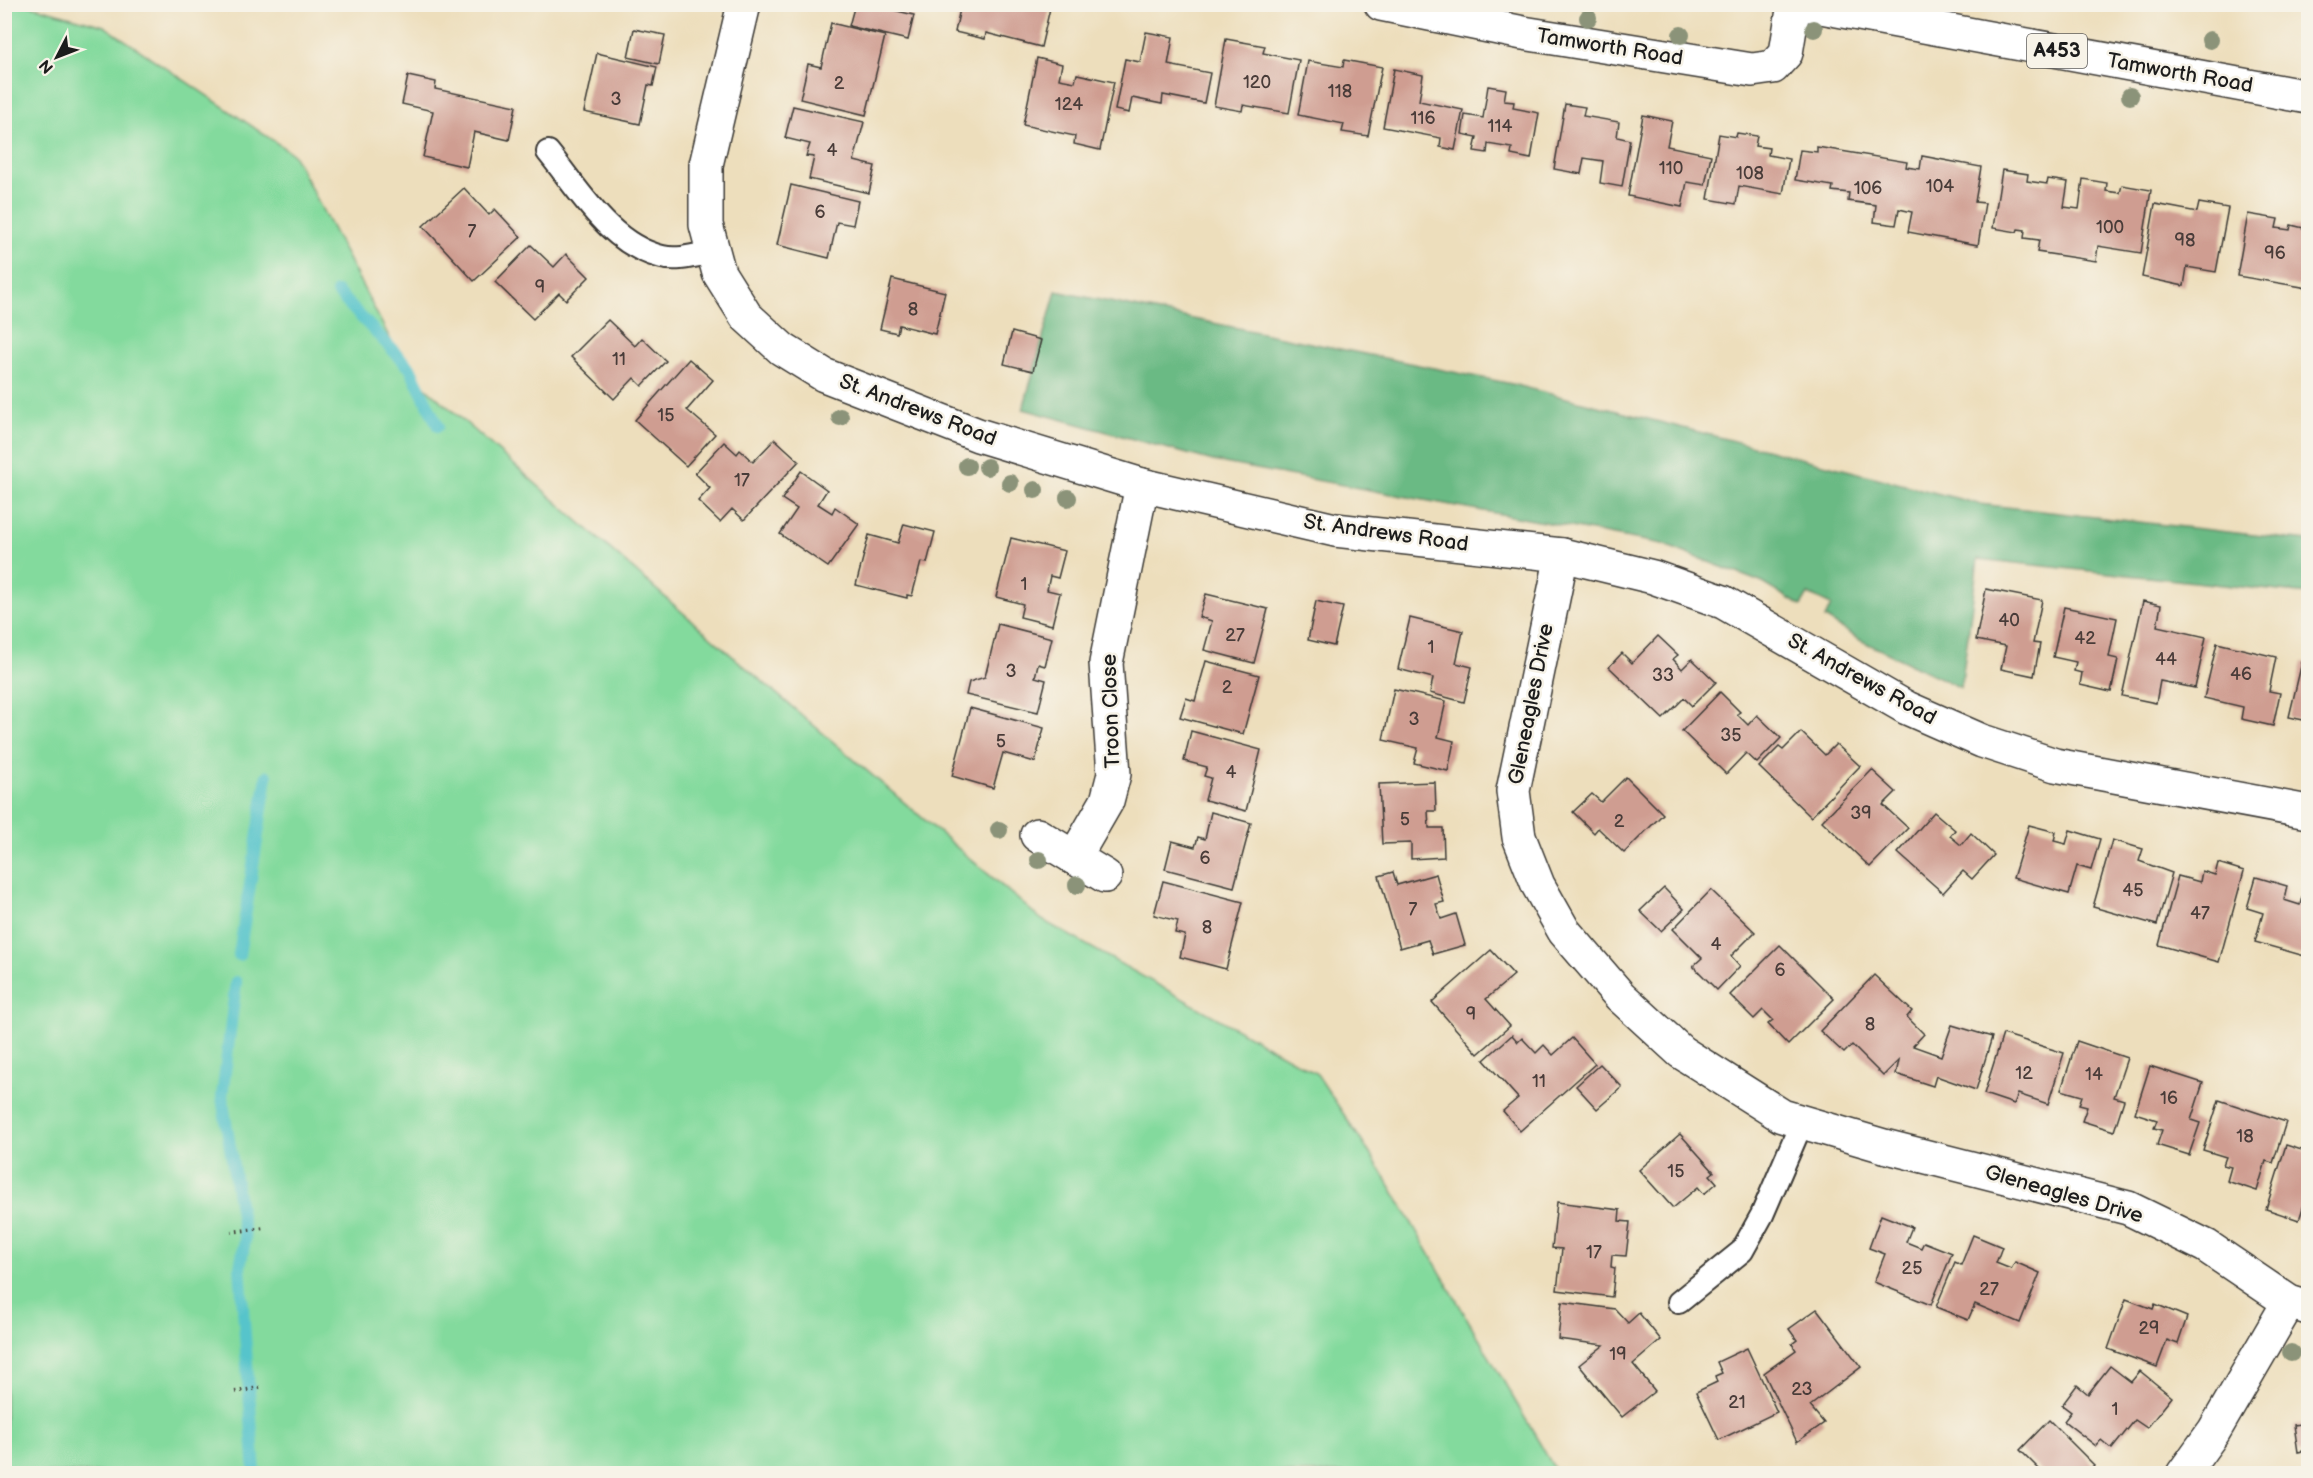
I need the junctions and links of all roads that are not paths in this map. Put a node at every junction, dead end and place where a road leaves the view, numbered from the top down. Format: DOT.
graph roads {
  1 [pos="744,4"];
  2 [pos="1381,4"];
  3 [pos="1794,4"];
  4 [pos="1804,4"];
  5 [pos="2308,97"];
  6 [pos="548,152"];
  7 [pos="713,252"];
  8 [pos="1142,485"];
  9 [pos="1562,555"];
  10 [pos="2308,812"];
  11 [pos="1037,835"];
  12 [pos="1074,858"];
  13 [pos="1106,876"];
  14 [pos="1802,1122"];
  15 [pos="1679,1302"];
  16 [pos="2299,1305"];
  17 [pos="2188,1472"];
  1 -- 7 [label="street, St. Andrews Road"];
  2 -- 3 [label="street, Tamworth Road"];
  4 -- 5 [label="street, Tamworth Road / A453"];
  6 -- 7 [label="lane"];
  7 -- 8 [label="street, St. Andrews Road"];
  8 -- 9 [label="street, St. Andrews Road"];
  8 -- 12 [label="street, Troon Close"];
  9 -- 10 [label="street, St. Andrews Road"];
  9 -- 14 [label="street, Gleneagles Drive"];
  11 -- 12 [label="street"];
  12 -- 13 [label="street"];
  14 -- 15 [label="lane"];
  14 -- 16 [label="street, Gleneagles Drive"];
  16 -- 17 [label="street"];
}
